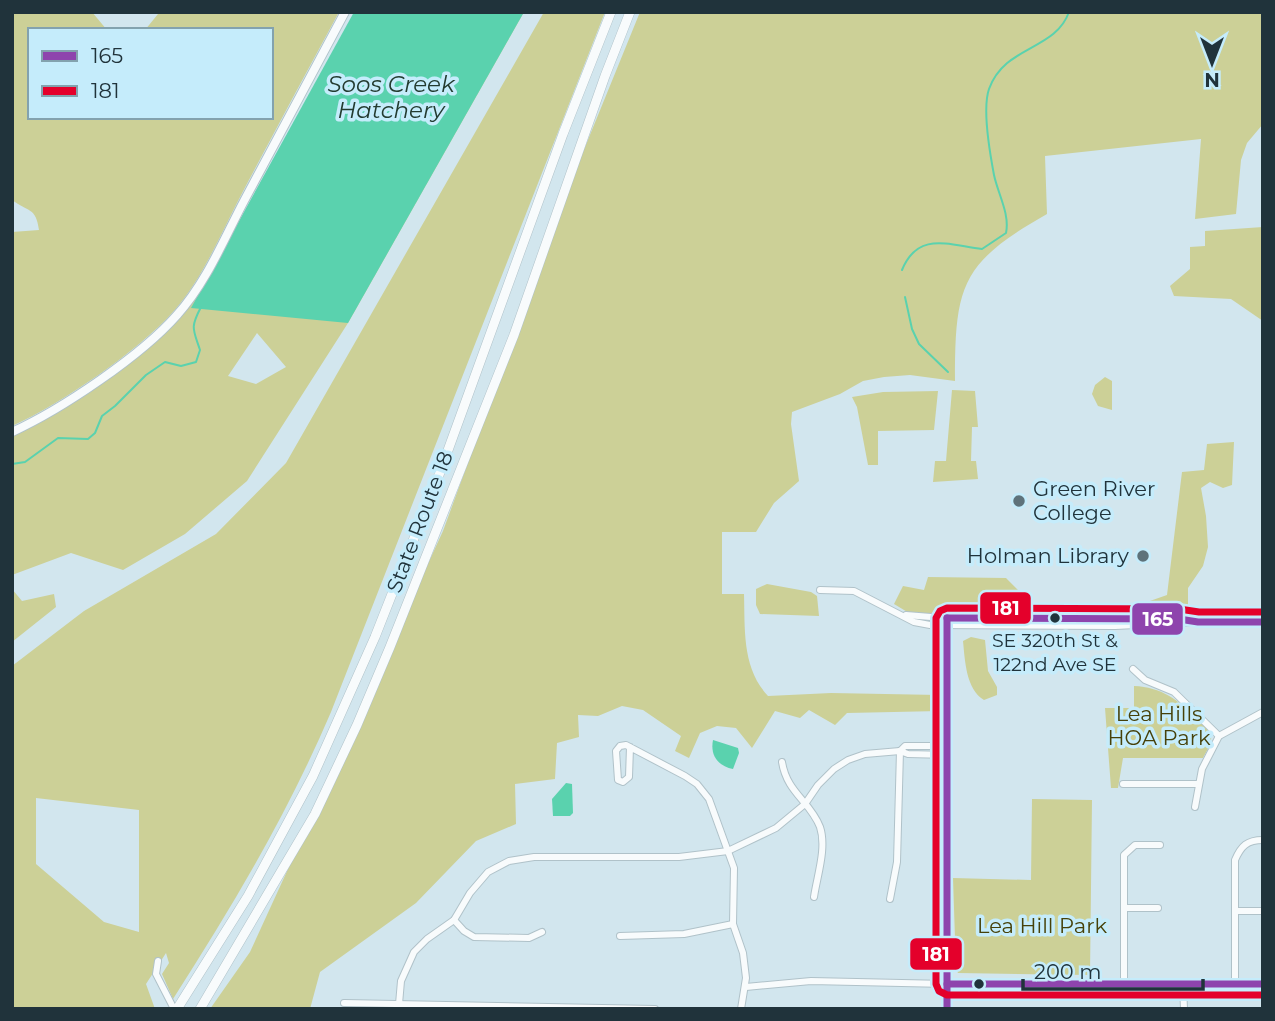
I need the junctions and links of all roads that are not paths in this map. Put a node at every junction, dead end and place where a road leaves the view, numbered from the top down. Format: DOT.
graph roads {
  1 [pos="345,12"];
  2 [pos="611,12"];
  3 [pos="631,12"];
  4 [pos="12,432"];
  5 [pos="820,590"];
  6 [pos="947,622"];
  7 [pos="1263,622"];
  8 [pos="1133,669"];
  9 [pos="1263,712"];
  10 [pos="1219,736"];
  11 [pos="948,746"];
  12 [pos="630,747"];
  13 [pos="900,751"];
  14 [pos="948,755"];
  15 [pos="782,762"];
  16 [pos="1123,784"];
  17 [pos="1198,784"];
  18 [pos="805,804"];
  19 [pos="1195,807"];
  20 [pos="1263,840"];
  21 [pos="1160,845"];
  22 [pos="729,851"];
  23 [pos="814,897"];
  24 [pos="890,899"];
  25 [pos="1124,908"];
  26 [pos="1158,908"];
  27 [pos="1235,911"];
  28 [pos="1263,911"];
  29 [pos="454,920"];
  30 [pos="733,924"];
  31 [pos="542,932"];
  32 [pos="620,936"];
  33 [pos="158,961"];
  34 [pos="1235,983"];
  35 [pos="947,984"];
  36 [pos="1124,984"];
  37 [pos="1263,984"];
  38 [pos="1184,985"];
  39 [pos="746,987"];
  40 [pos="344,1003"];
  41 [pos="399,1004"];
  42 [pos="371,1006"];
  43 [pos="422,1007"];
  44 [pos="476,1007"];
  45 [pos="580,1008"];
  46 [pos="633,1008"];
  47 [pos="175,1009"];
  48 [pos="200,1009"];
  49 [pos="655,1009"];
  50 [pos="741,1009"];
  51 [pos="947,1009"];
  52 [pos="1184,1009"];
  1 -- 4 [label="main road"];
  2 -- 47 [label="highway, State Route 18"];
  3 -- 48 [label="highway, State Route 18"];
  5 -- 6 [label="street"];
  6 -- 7 [label="street"];
  6 -- 11 [label="street"];
  8 -- 10 [label="street"];
  9 -- 10 [label="street"];
  10 -- 17 [label="street"];
  11 -- 13 [label="street"];
  11 -- 14 [label="street"];
  12 -- 12 [label="street"];
  12 -- 22 [label="street"];
  13 -- 14 [label="street"];
  13 -- 18 [label="street"];
  13 -- 24 [label="street"];
  14 -- 35 [label="street"];
  15 -- 18 [label="street"];
  16 -- 17 [label="street"];
  17 -- 19 [label="street"];
  18 -- 22 [label="street"];
  18 -- 23 [label="street"];
  20 -- 27 [label="street"];
  21 -- 25 [label="street"];
  22 -- 29 [label="street"];
  22 -- 30 [label="street"];
  25 -- 26 [label="street"];
  25 -- 36 [label="street"];
  27 -- 28 [label="street"];
  27 -- 34 [label="street"];
  29 -- 31 [label="street"];
  29 -- 41 [label="street"];
  30 -- 32 [label="street"];
  30 -- 39 [label="street"];
  33 -- 47 [label="street"];
  34 -- 37 [label="street"];
  34 -- 38 [label="street"];
  35 -- 36 [label="street"];
  35 -- 39 [label="street"];
  35 -- 51 [label="street"];
  36 -- 38 [label="street"];
  38 -- 52 [label="street"];
  39 -- 50 [label="street"];
  40 -- 42 [label="street"];
  41 -- 42 [label="street"];
  41 -- 43 [label="street"];
  43 -- 44 [label="street"];
  44 -- 45 [label="street"];
  45 -- 46 [label="street"];
  46 -- 49 [label="street"];
}
